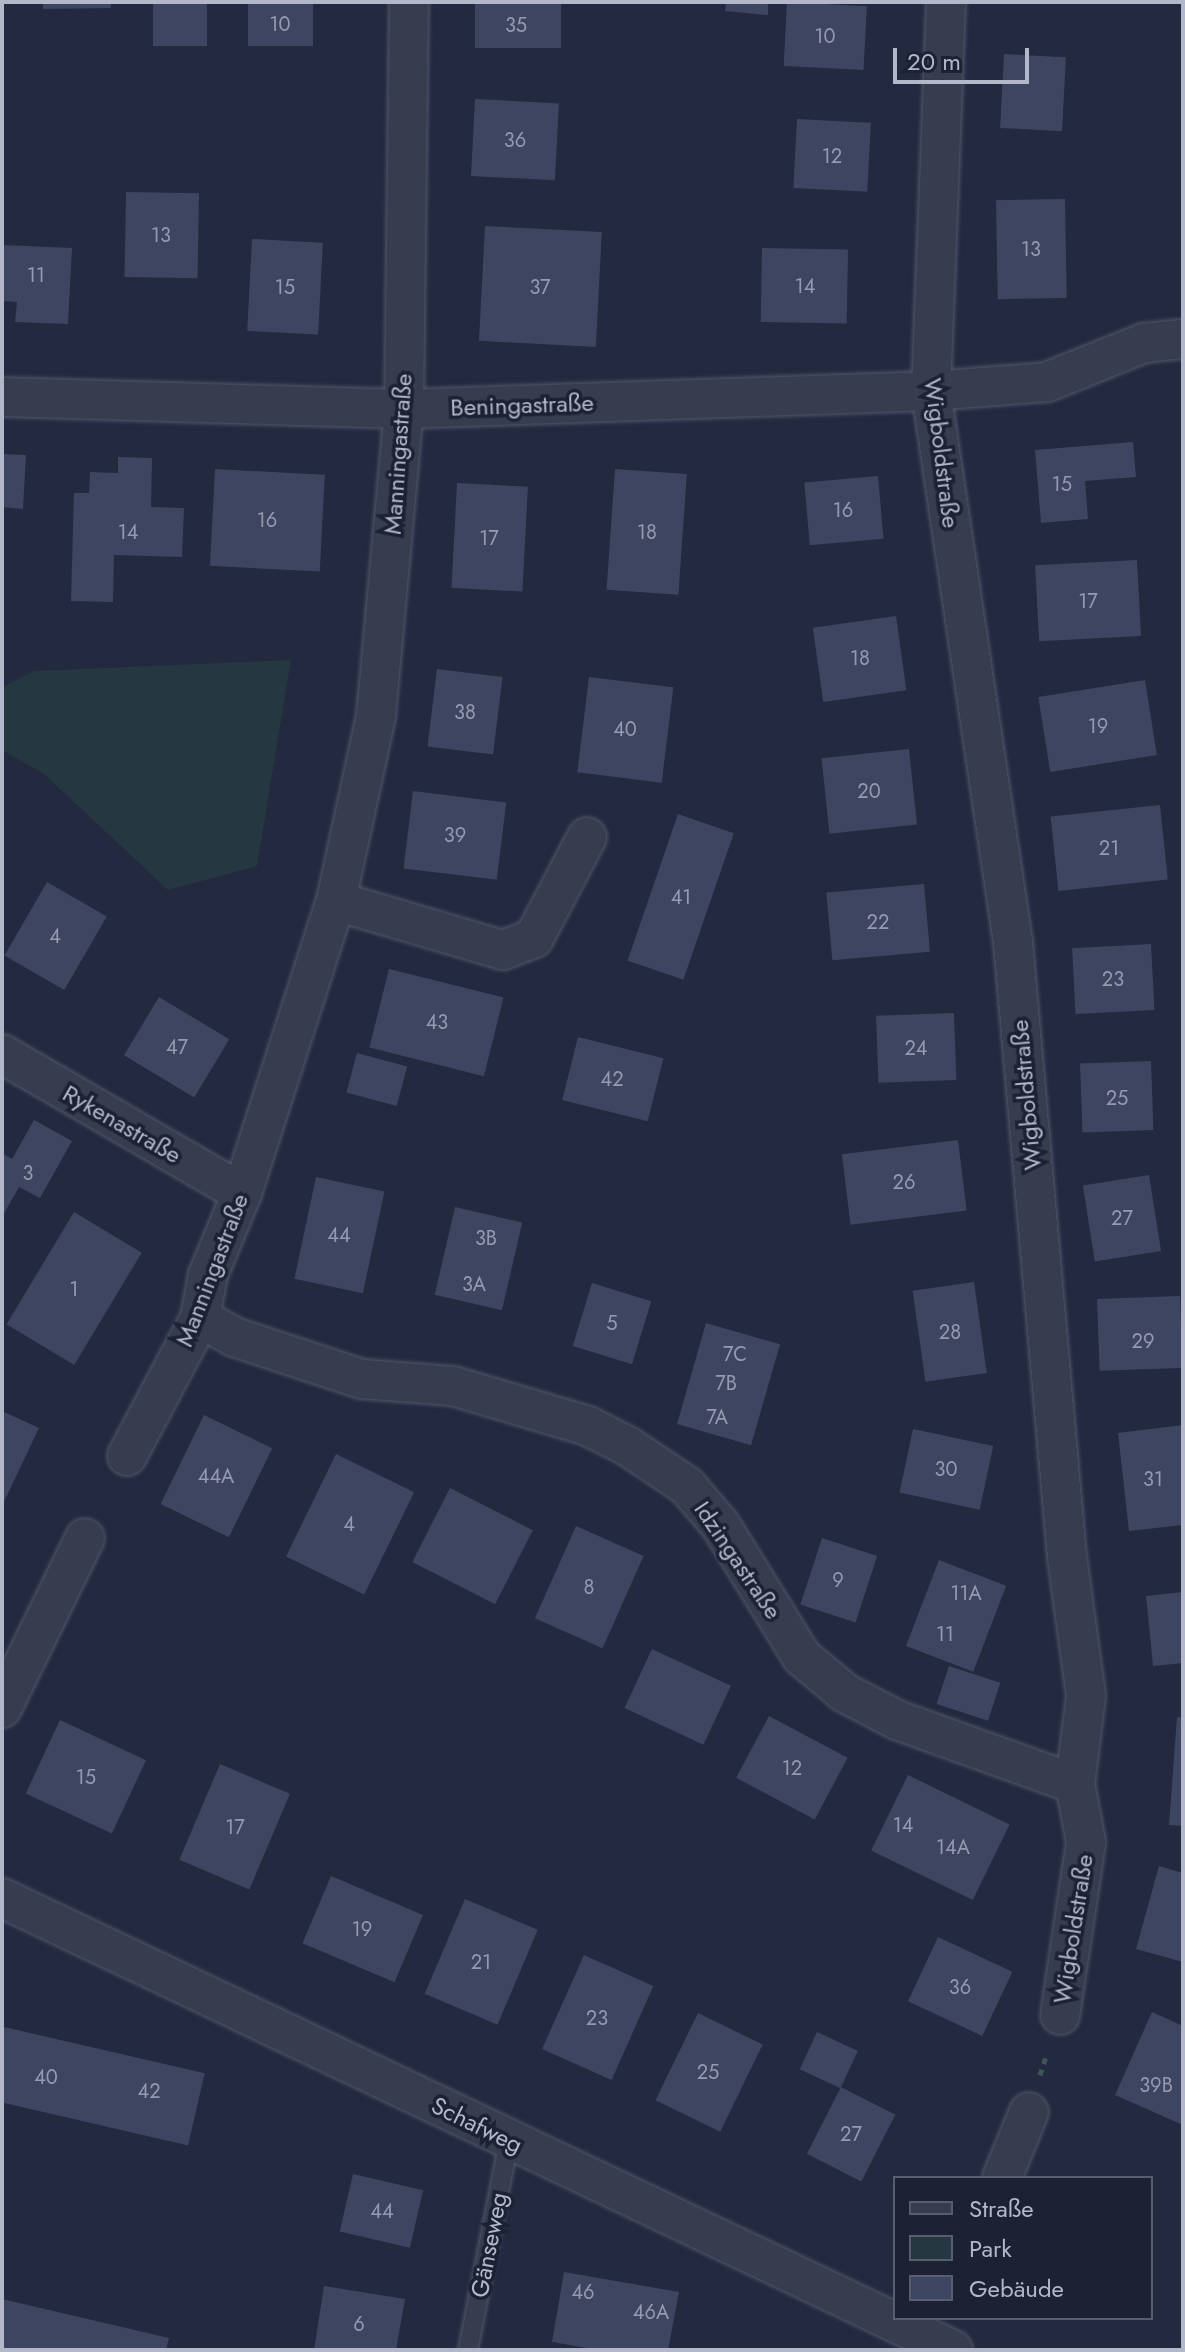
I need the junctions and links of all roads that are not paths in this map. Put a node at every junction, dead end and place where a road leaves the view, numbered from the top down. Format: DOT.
graph roads {
  1 [pos="409,2"];
  2 [pos="946,2"];
  3 [pos="1183,339"];
  4 [pos="931,391"];
  5 [pos="2,397"];
  6 [pos="404,409"];
  7 [pos="587,837"];
  8 [pos="336,901"];
  9 [pos="2,1054"];
  10 [pos="242,1193"];
  11 [pos="200,1318"];
  12 [pos="127,1456"];
  13 [pos="85,1538"];
  14 [pos="2,1708"];
  15 [pos="1075,1784"];
  16 [pos="2,1898"];
  17 [pos="1060,2015"];
  18 [pos="1029,2112"];
  19 [pos="509,2141"];
  20 [pos="1003,2176"];
  21 [pos="893,2314"];
  22 [pos="906,2320"];
  23 [pos="942,2336"];
  24 [pos="468,2350"];
  1 -- 6 [label="street, Manningastraße"];
  2 -- 4 [label="street, Wigboldstraße"];
  3 -- 4 [label="street, Beningastraße"];
  4 -- 6 [label="street, Beningastraße"];
  4 -- 15 [label="street, Wigboldstraße"];
  5 -- 6 [label="street, Beningastraße"];
  6 -- 8 [label="street, Manningastraße"];
  7 -- 8 [label="street"];
  8 -- 10 [label="street, Manningastraße"];
  9 -- 10 [label="street, Rykenastraße"];
  10 -- 11 [label="street, Manningastraße"];
  11 -- 12 [label="street, Manningastraße"];
  11 -- 15 [label="street, Idzingastraße"];
  13 -- 14 [label="street"];
  15 -- 17 [label="street, Wigboldstraße"];
  16 -- 19 [label="street, Schafweg"];
  18 -- 20 [label="street"];
  19 -- 21 [label="street, Schafweg"];
  19 -- 24 [label="lane, Gänseweg"];
  22 -- 23 [label="street, Schafweg"];
}
